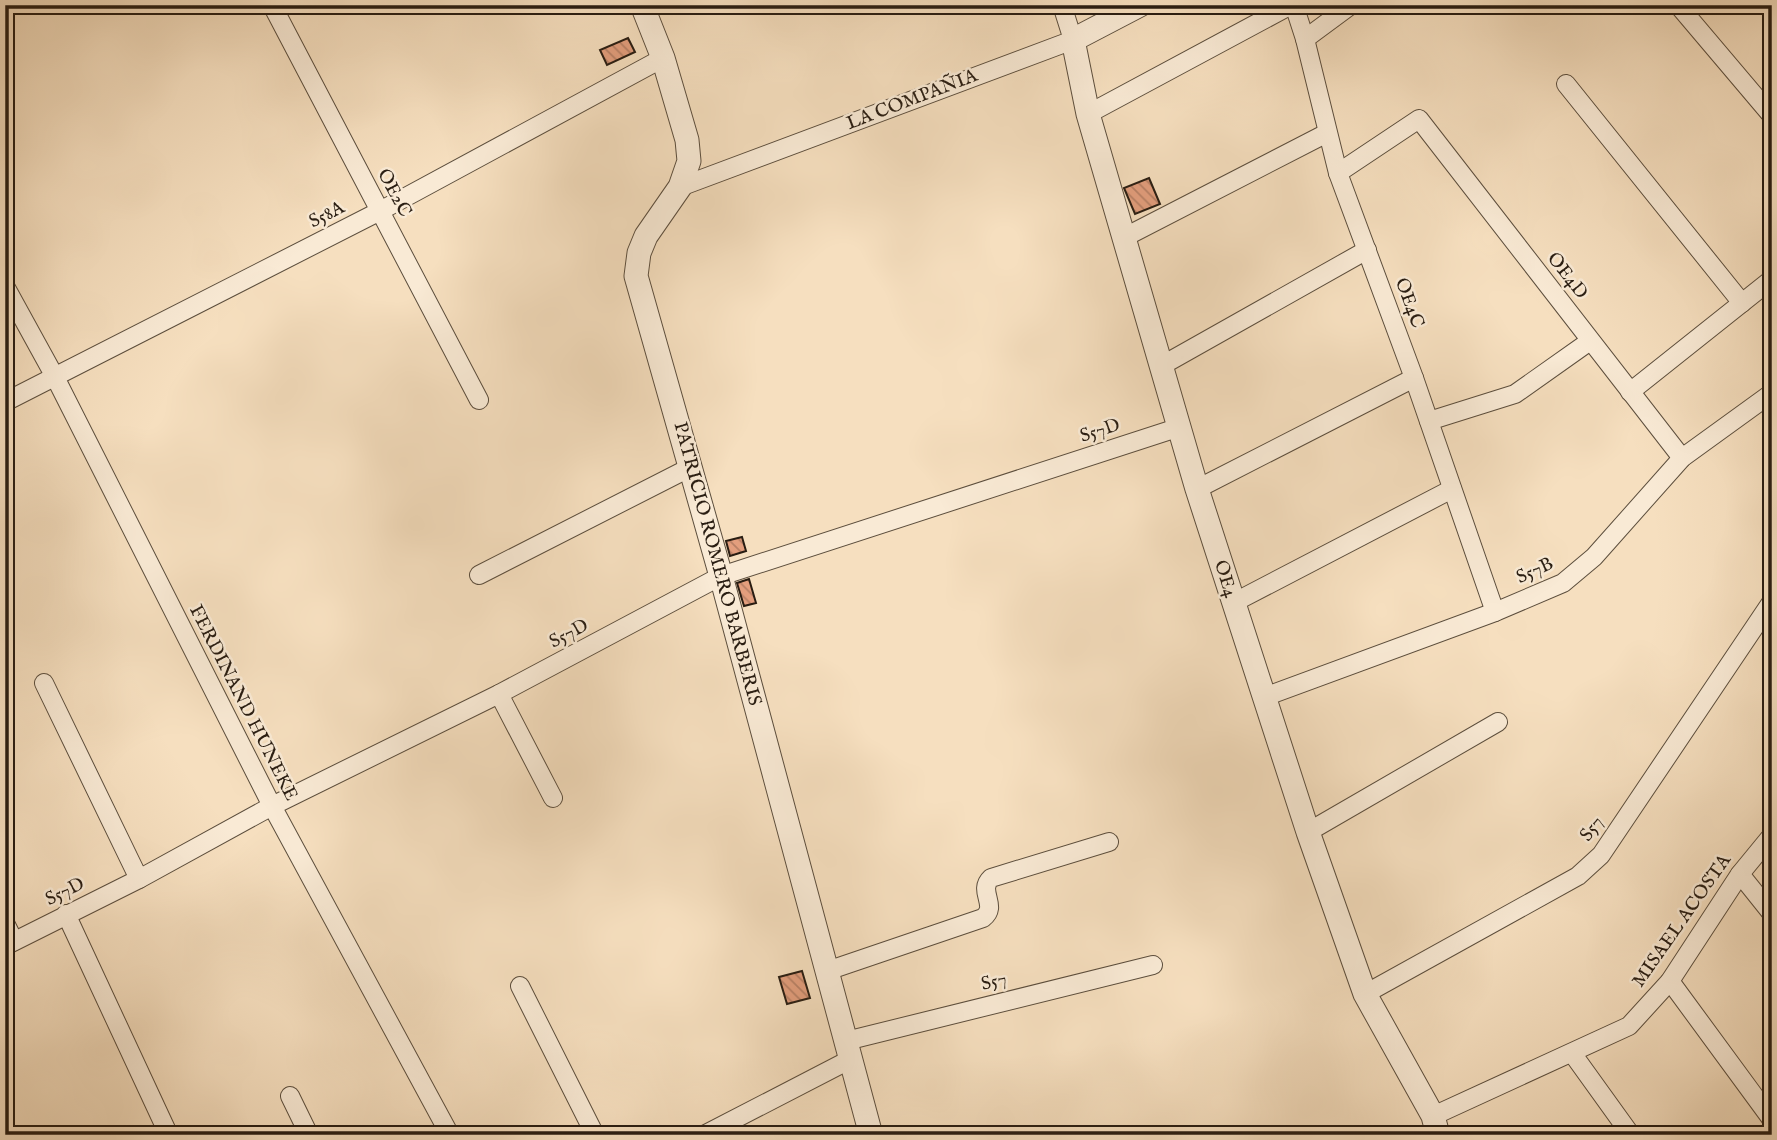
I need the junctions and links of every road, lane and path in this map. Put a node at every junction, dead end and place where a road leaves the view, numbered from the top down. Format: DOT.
graph roads {
  1 [pos="272,5"];
  2 [pos="642,5"];
  3 [pos="1062,5"];
  4 [pos="1140,5"];
  5 [pos="1293,5"];
  6 [pos="1351,5"];
  7 [pos="1678,5"];
  8 [pos="1305,38"];
  9 [pos="1073,40"];
  10 [pos="663,58"];
  11 [pos="1566,84"];
  12 [pos="1088,114"];
  13 [pos="1772,116"];
  14 [pos="1327,133"];
  15 [pos="1338,173"];
  16 [pos="680,187"];
  17 [pos="380,211"];
  18 [pos="1125,237"];
  19 [pos="1367,250"];
  20 [pos="1772,279"];
  21 [pos="5,286"];
  22 [pos="1742,303"];
  23 [pos="1590,341"];
  24 [pos="1161,366"];
  25 [pos="55,377"];
  26 [pos="1414,378"];
  27 [pos="1630,393"];
  28 [pos="1769,395"];
  29 [pos="479,400"];
  30 [pos="5,402"];
  31 [pos="1429,421"];
  32 [pos="1180,427"];
  33 [pos="1682,458"];
  34 [pos="691,467"];
  35 [pos="1197,489"];
  36 [pos="1452,489"];
  37 [pos="479,575"];
  38 [pos="721,576"];
  39 [pos="1772,601"];
  40 [pos="1233,603"];
  41 [pos="1495,612"];
  42 [pos="44,683"];
  43 [pos="499,694"];
  44 [pos="1264,698"];
  45 [pos="1498,722"];
  46 [pos="553,798"];
  47 [pos="272,806"];
  48 [pos="1308,832"];
  49 [pos="1772,835"];
  50 [pos="1109,842"];
  51 [pos="1740,874"];
  52 [pos="139,879"];
  53 [pos="66,914"];
  54 [pos="1772,914"];
  55 [pos="5,923"];
  56 [pos="10,943"];
  57 [pos="1153,965"];
  58 [pos="827,971"];
  59 [pos="1670,981"];
  60 [pos="520,986"];
  61 [pos="1365,994"];
  62 [pos="848,1050"];
  63 [pos="1572,1053"];
  64 [pos="290,1096"];
  65 [pos="1772,1120"];
  66 [pos="1436,1126"];
  67 [pos="166,1129"];
  68 [pos="309,1135"];
  69 [pos="450,1135"];
  70 [pos="595,1135"];
  71 [pos="704,1135"];
  72 [pos="871,1135"];
  73 [pos="1631,1135"];
  1 -- 17 [label="street, OE2C"];
  2 -- 10 [label="street, PATRICIO ROMERO BARBERIS"];
  3 -- 9 [label="street, OE4"];
  4 -- 9 [label="street, LA COMPAÑIA"];
  5 -- 8 [label="street, OE4C"];
  5 -- 12 [label="street"];
  6 -- 8 [label="street"];
  7 -- 13 [label="street"];
  8 -- 14 [label="street, OE4C"];
  9 -- 12 [label="street, OE4"];
  9 -- 16 [label="street, LA COMPAÑIA"];
  10 -- 16 [label="street, PATRICIO ROMERO BARBERIS"];
  10 -- 17 [label="street, S58A"];
  11 -- 22 [label="street"];
  12 -- 18 [label="street, OE4"];
  14 -- 15 [label="street, OE4C"];
  14 -- 18 [label="street"];
  15 -- 19 [label="street, OE4C"];
  15 -- 23 [label="street, OE4D"];
  16 -- 34 [label="street, PATRICIO ROMERO BARBERIS"];
  17 -- 25 [label="street, S58A"];
  17 -- 29 [label="street, OE2C"];
  18 -- 24 [label="street, OE4"];
  19 -- 24 [label="street"];
  19 -- 26 [label="street, OE4C"];
  20 -- 22 [label="street"];
  21 -- 25 [label="street, FERDINAND HUNEKE"];
  22 -- 27 [label="street"];
  23 -- 27 [label="street, OE4D"];
  23 -- 31 [label="street"];
  24 -- 32 [label="street, OE4"];
  25 -- 30 [label="street, S58A"];
  25 -- 47 [label="street, FERDINAND HUNEKE"];
  26 -- 31 [label="street, OE4C"];
  26 -- 35 [label="street"];
  27 -- 33 [label="street, OE4D"];
  28 -- 33 [label="street, S57B"];
  31 -- 36 [label="street, OE4C"];
  32 -- 35 [label="street, OE4"];
  32 -- 38 [label="street, S57D"];
  33 -- 41 [label="street, S57B"];
  34 -- 37 [label="street"];
  34 -- 38 [label="street, PATRICIO ROMERO BARBERIS"];
  35 -- 40 [label="street, OE4"];
  36 -- 40 [label="street"];
  36 -- 41 [label="street, OE4C"];
  38 -- 43 [label="street, S57D"];
  38 -- 58 [label="street, PATRICIO ROMERO BARBERIS"];
  39 -- 61 [label="street, S57"];
  40 -- 44 [label="street, OE4"];
  41 -- 44 [label="street, S57B"];
  42 -- 52 [label="street"];
  43 -- 46 [label="street"];
  43 -- 47 [label="street, S57D"];
  44 -- 48 [label="street, OE4"];
  45 -- 48 [label="street"];
  47 -- 52 [label="street, S57D"];
  47 -- 69 [label="street, FERDINAND HUNEKE"];
  48 -- 61 [label="street, OE4"];
  49 -- 51 [label="street, MISAEL ACOSTA"];
  50 -- 58 [label="street"];
  51 -- 54 [label="street"];
  51 -- 59 [label="street, MISAEL ACOSTA"];
  52 -- 53 [label="street, S57D"];
  53 -- 56 [label="street, S57D"];
  53 -- 67 [label="street"];
  55 -- 56 [label="street"];
  57 -- 62 [label="street, S57"];
  58 -- 62 [label="street, PATRICIO ROMERO BARBERIS"];
  59 -- 63 [label="street, MISAEL ACOSTA"];
  59 -- 65 [label="street"];
  60 -- 70 [label="street"];
  61 -- 66 [label="street, OE4"];
  62 -- 71 [label="street, S57"];
  62 -- 72 [label="street, PATRICIO ROMERO BARBERIS"];
  63 -- 66 [label="street, MISAEL ACOSTA"];
  63 -- 73 [label="street"];
  64 -- 68 [label="street"];
}
